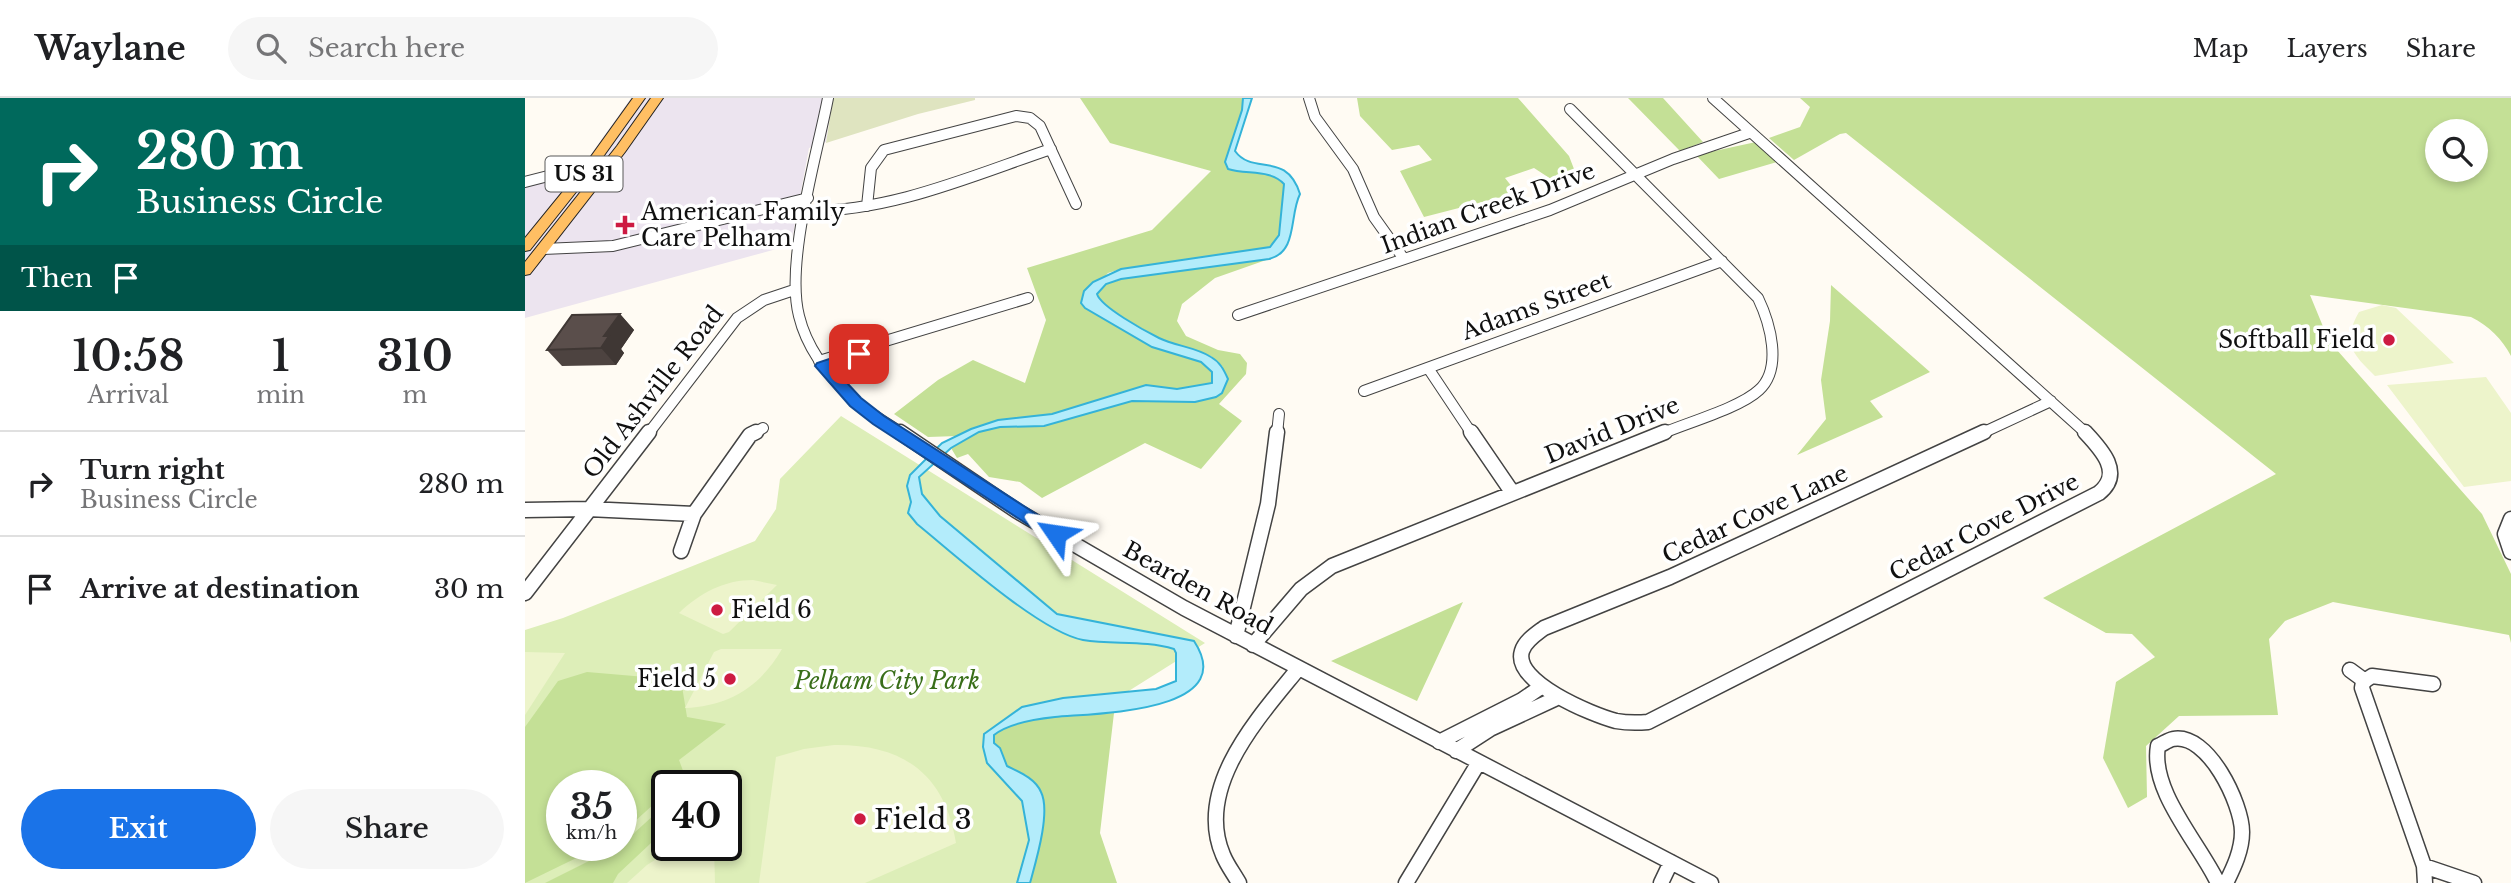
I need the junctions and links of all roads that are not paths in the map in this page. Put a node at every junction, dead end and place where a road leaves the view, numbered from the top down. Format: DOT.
graph roads {
  1 [pos="639,98"];
  2 [pos="657,98"];
  3 [pos="828,98"];
  4 [pos="1309,98"];
  5 [pos="1713,98"];
  6 [pos="1570,109"];
  7 [pos="1749,133"];
  8 [pos="1051,149"];
  9 [pos="610,164"];
  10 [pos="591,165"];
  11 [pos="1637,174"];
  12 [pos="525,182"];
  13 [pos="808,198"];
  14 [pos="1076,204"];
  15 [pos="867,206"];
  16 [pos="855,209"];
  17 [pos="806,211"];
  18 [pos="802,226"];
  19 [pos="525,247"];
  20 [pos="543,249"];
  21 [pos="1405,259"];
  22 [pos="1723,261"];
  23 [pos="525,271"];
  24 [pos="794,290"];
  25 [pos="1028,298"];
  26 [pos="1238,315"];
  27 [pos="821,364"];
  28 [pos="1429,368"];
  29 [pos="1364,391"];
  30 [pos="2051,401"];
  31 [pos="1279,414"];
  32 [pos="763,428"];
  33 [pos="921,446"];
  34 [pos="1512,492"];
  35 [pos="588,509"];
  36 [pos="525,510"];
  37 [pos="694,514"];
  38 [pos="2511,519"];
  39 [pos="681,551"];
  40 [pos="2511,552"];
  41 [pos="525,593"];
  42 [pos="1236,636"];
  43 [pos="1253,645"];
  44 [pos="1298,669"];
  45 [pos="2350,670"];
  46 [pos="2365,681"];
  47 [pos="2433,684"];
  48 [pos="1541,687"];
  49 [pos="1559,697"];
  50 [pos="1439,742"];
  51 [pos="1456,751"];
  52 [pos="1479,762"];
  53 [pos="1671,862"];
  54 [pos="2424,866"];
  55 [pos="1239,883"];
  56 [pos="1406,883"];
  57 [pos="1661,883"];
  58 [pos="1711,883"];
  59 [pos="2218,883"];
  60 [pos="2226,883"];
  61 [pos="2425,883"];
  62 [pos="2474,883"];
  1 -- 10 [label="main road, US 31"];
  2 -- 9 [label="main road, US 31"];
  3 -- 13 [label="street, Bearden Road"];
  4 -- 21 [label="street"];
  5 -- 7 [label="street, Cedar Cove Drive"];
  6 -- 11 [label="street, David Drive"];
  7 -- 11 [label="street, Indian Creek Drive"];
  7 -- 30 [label="street, Cedar Cove Drive"];
  8 -- 14 [label="street"];
  8 -- 15 [label="street"];
  8 -- 15 [label="street"];
  9 -- 10 [label="main road"];
  9 -- 20 [label="main road, US 31"];
  10 -- 12 [label="street"];
  10 -- 19 [label="main road, US 31"];
  11 -- 21 [label="street, Indian Creek Drive"];
  11 -- 22 [label="street, David Drive"];
  13 -- 17 [label="street, Bearden Road"];
  13 -- 20 [label="street"];
  15 -- 16 [label="street"];
  16 -- 17 [label="street"];
  16 -- 18 [label="street"];
  17 -- 18 [label="street, Bearden Road"];
  18 -- 24 [label="street, Bearden Road"];
  20 -- 23 [label="main road, US 31"];
  21 -- 26 [label="street, Indian Creek Drive"];
  22 -- 28 [label="street, Adams Street"];
  22 -- 34 [label="street, David Drive"];
  24 -- 27 [label="street, Bearden Road"];
  24 -- 35 [label="street, Old Ashville Road"];
  25 -- 27 [label="street"];
  27 -- 33 [label="street, Bearden Road"];
  28 -- 29 [label="street, Adams Street"];
  28 -- 34 [label="street"];
  30 -- 48 [label="street, Cedar Cove Lane"];
  30 -- 49 [label="street, Cedar Cove Drive"];
  31 -- 42 [label="street"];
  32 -- 37 [label="street"];
  33 -- 42 [label="street, Bearden Road"];
  34 -- 43 [label="street, David Drive"];
  35 -- 36 [label="street"];
  35 -- 37 [label="street"];
  35 -- 41 [label="street, Old Ashville Road"];
  37 -- 39 [label="street"];
  38 -- 40 [label="street"];
  42 -- 43 [label="street, Bearden Road"];
  43 -- 44 [label="street, Bearden Road"];
  44 -- 50 [label="street, Bearden Road"];
  44 -- 55 [label="street"];
  45 -- 46 [label="street"];
  46 -- 47 [label="street"];
  46 -- 54 [label="street"];
  48 -- 49 [label="street, Cedar Cove Drive"];
  48 -- 50 [label="street"];
  49 -- 51 [label="street"];
  50 -- 51 [label="street, Bearden Road"];
  51 -- 52 [label="street, Bearden Road"];
  52 -- 53 [label="street, Bearden Road"];
  52 -- 56 [label="street"];
  53 -- 57 [label="street"];
  53 -- 58 [label="street, Bearden Road"];
  54 -- 61 [label="street"];
  54 -- 62 [label="street"];
  59 -- 60 [label="street"];
}
